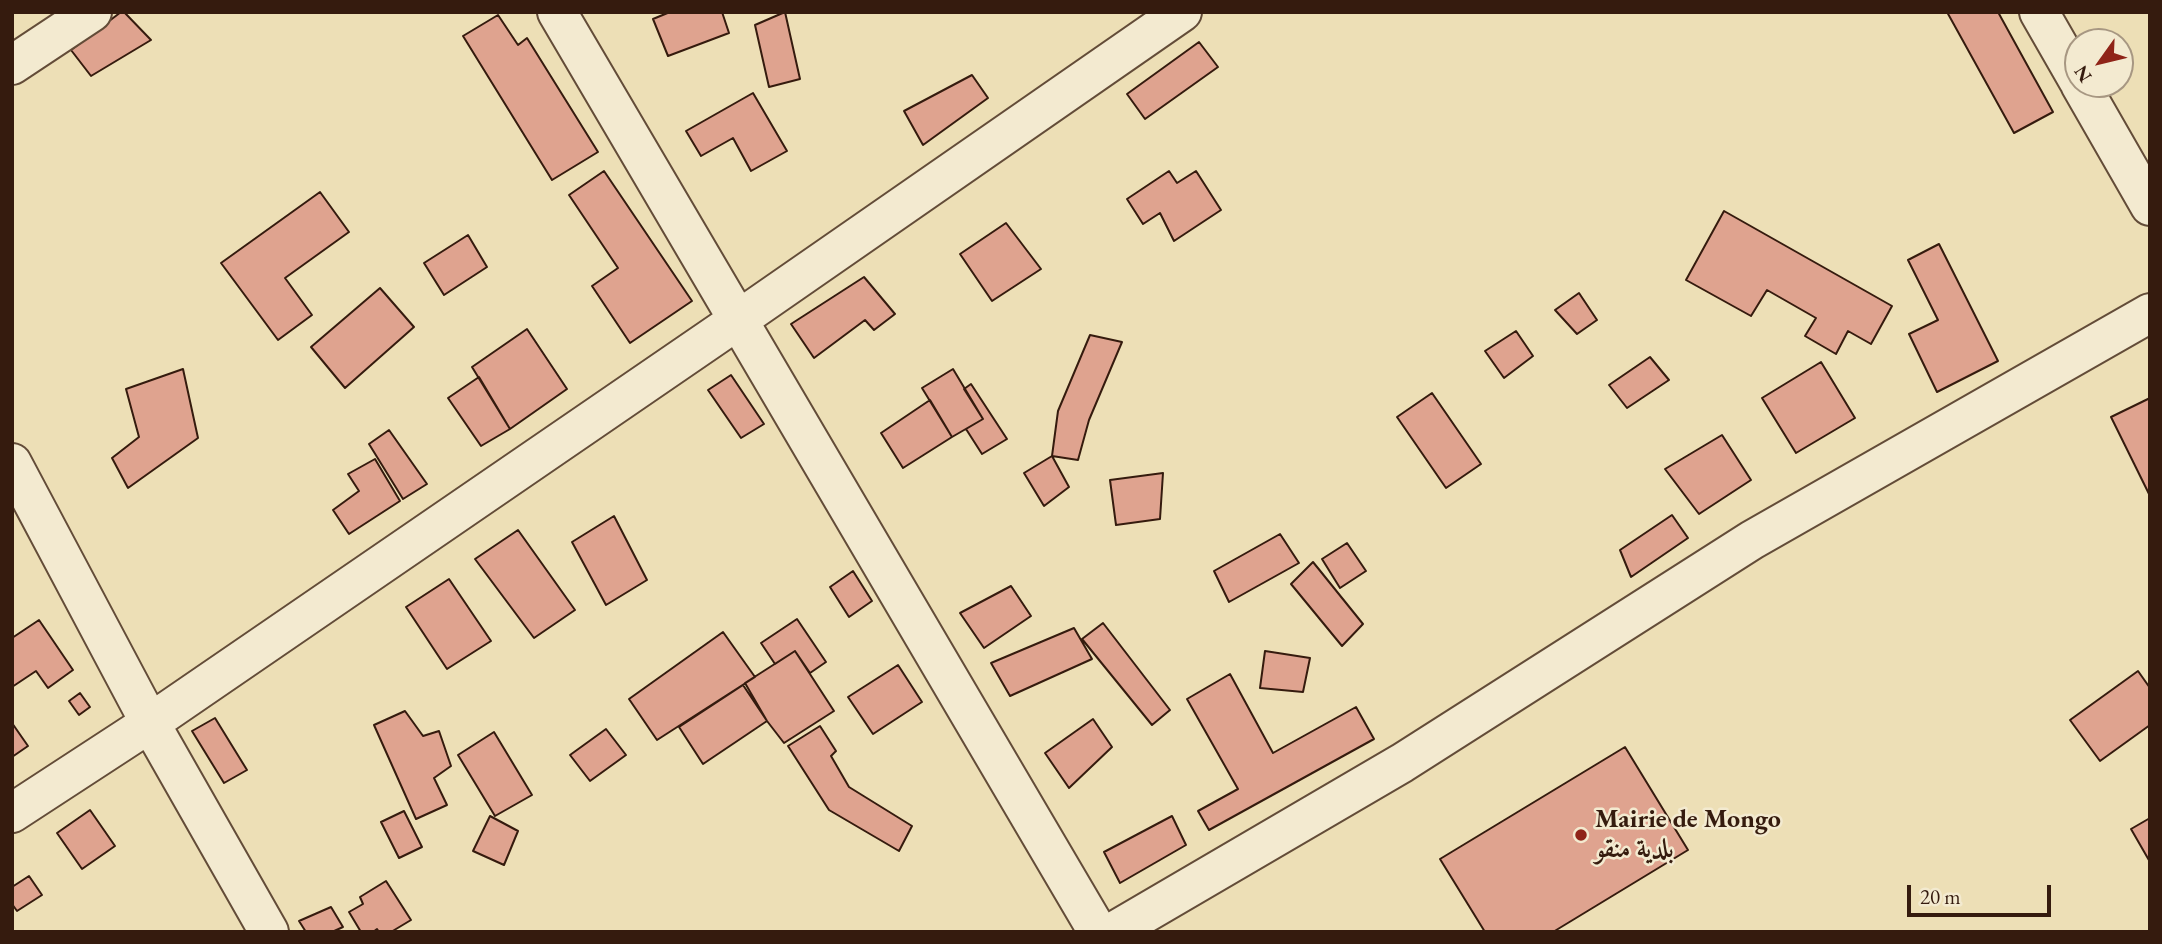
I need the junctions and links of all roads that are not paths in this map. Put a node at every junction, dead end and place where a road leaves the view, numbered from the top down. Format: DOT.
graph roads {
  1 [pos="92,12"];
  2 [pos="557,12"];
  3 [pos="1182,12"];
  4 [pos="2039,12"];
  5 [pos="2064,56"];
  6 [pos="12,65"];
  7 [pos="2088,98"];
  8 [pos="2150,206"];
  9 [pos="2150,313"];
  10 [pos="738,320"];
  11 [pos="12,463"];
  12 [pos="150,723"];
  13 [pos="12,813"];
  14 [pos="269,932"];
  15 [pos="1098,932"];
  16 [pos="1113,932"];
  1 -- 6 [label="street"];
  2 -- 10 [label="street"];
  3 -- 10 [label="street"];
  4 -- 5 [label="street"];
  7 -- 8 [label="street"];
  9 -- 16 [label="street"];
  10 -- 12 [label="street"];
  10 -- 15 [label="street"];
  11 -- 12 [label="street"];
  12 -- 13 [label="street"];
  12 -- 14 [label="street"];
}
